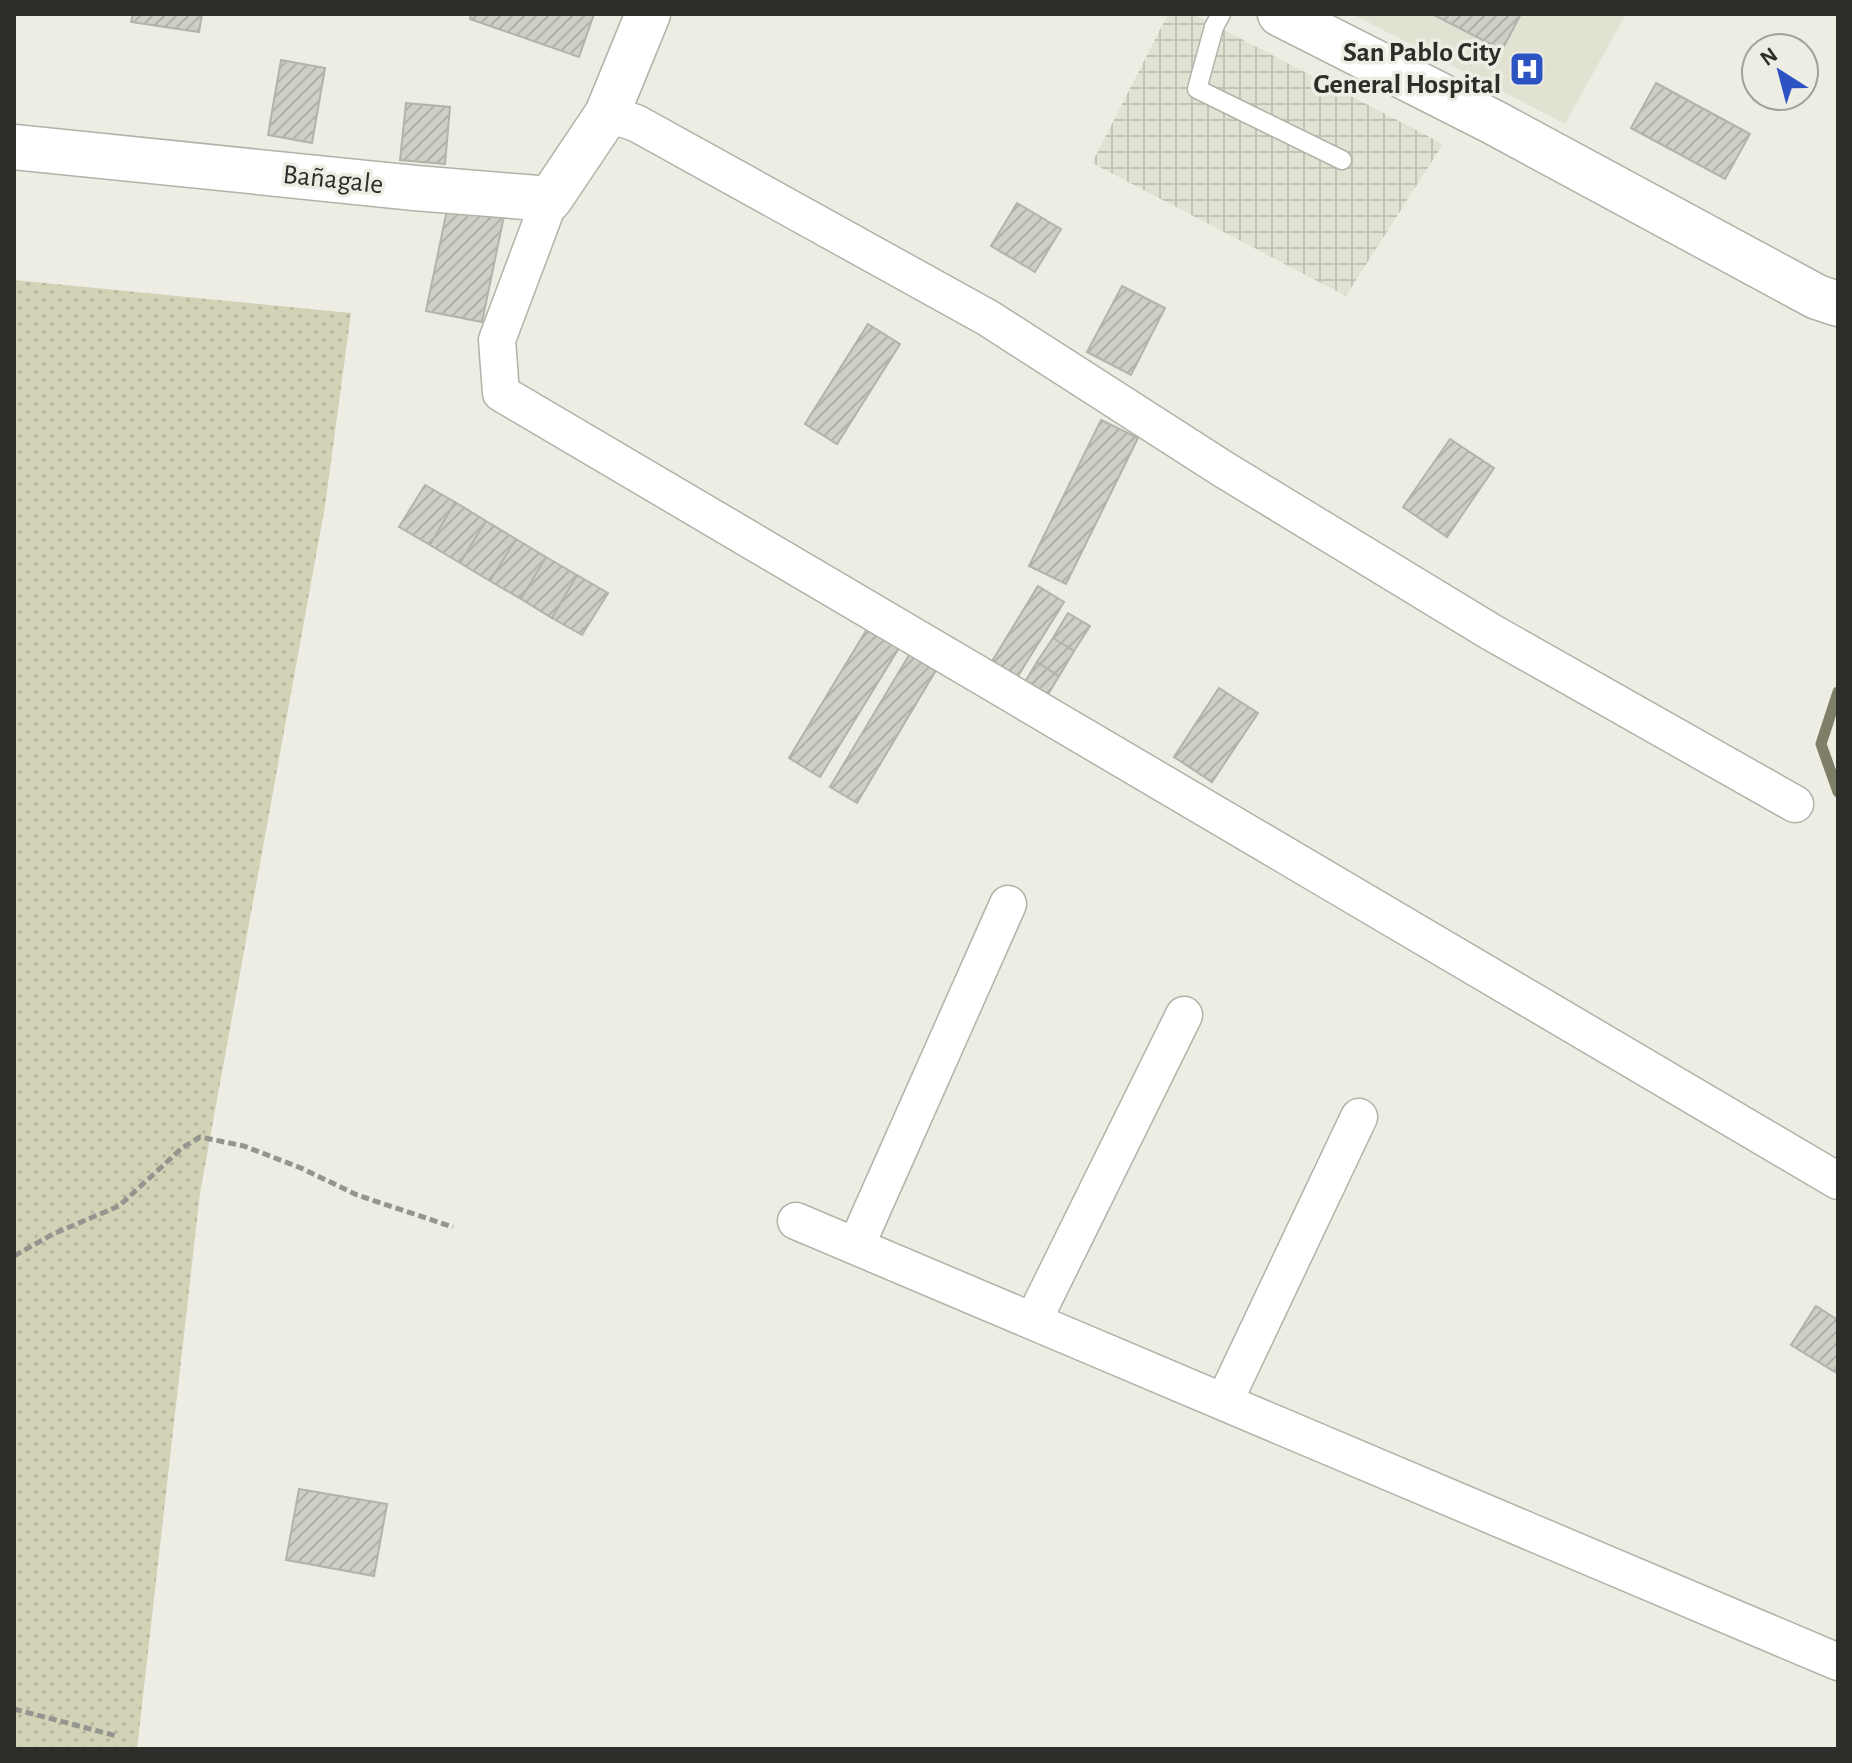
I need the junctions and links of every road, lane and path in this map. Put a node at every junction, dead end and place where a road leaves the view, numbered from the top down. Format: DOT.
graph roads {
  1 [pos="648,14"];
  2 [pos="1221,14"];
  3 [pos="1280,14"];
  4 [pos="607,114"];
  5 [pos="14,147"];
  6 [pos="1342,160"];
  7 [pos="550,199"];
  8 [pos="1838,304"];
  9 [pos="1795,804"];
  10 [pos="1008,904"];
  11 [pos="1184,1015"];
  12 [pos="1359,1117"];
  13 [pos="1838,1181"];
  14 [pos="796,1221"];
  15 [pos="453,1227"];
  16 [pos="856,1246"];
  17 [pos="14,1256"];
  18 [pos="1033,1321"];
  19 [pos="1224,1402"];
  20 [pos="1838,1662"];
  21 [pos="14,1709"];
  22 [pos="117,1736"];
  1 -- 4 [label="street"];
  2 -- 6 [label="lane"];
  3 -- 8 [label="street"];
  4 -- 7 [label="street"];
  4 -- 9 [label="street"];
  5 -- 7 [label="street, Bañagale"];
  7 -- 13 [label="street"];
  10 -- 16 [label="street"];
  11 -- 18 [label="street"];
  12 -- 19 [label="street"];
  14 -- 16 [label="street"];
  15 -- 17 [label="path"];
  16 -- 18 [label="street"];
  18 -- 19 [label="street"];
  19 -- 20 [label="street"];
  21 -- 22 [label="path"];
}
